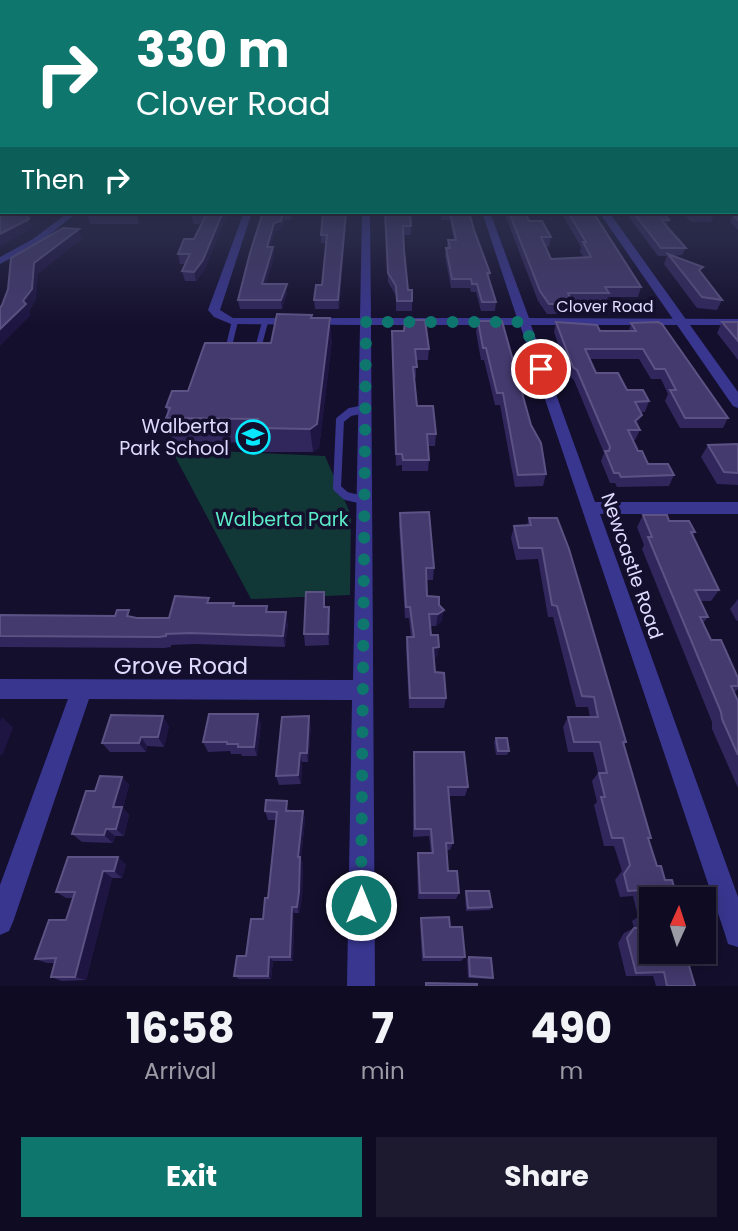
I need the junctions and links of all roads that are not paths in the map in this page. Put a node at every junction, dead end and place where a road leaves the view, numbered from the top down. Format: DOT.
graph roads {
  1 [pos="46,233"];
  2 [pos="241,233"];
  3 [pos="366,233"];
  4 [pos="493,233"];
  5 [pos="619,233"];
  6 [pos="0,261"];
  7 [pos="235,321"];
  8 [pos="265,322"];
  9 [pos="366,322"];
  10 [pos="524,322"];
  11 [pos="681,322"];
  12 [pos="738,322"];
  13 [pos="243,355"];
  14 [pos="252,355"];
  15 [pos="738,403"];
  16 [pos="365,409"];
  17 [pos="363,500"];
  18 [pos="589,508"];
  19 [pos="738,508"];
  20 [pos="0,689"];
  21 [pos="362,690"];
  22 [pos="81,691"];
  23 [pos="0,922"];
  24 [pos="738,934"];
  25 [pos="361,986"];
  1 -- 6 [label="street"];
  2 -- 7 [label="street, Clover Road"];
  3 -- 9 [label="street"];
  4 -- 10 [label="street, Newcastle Road"];
  5 -- 11 [label="street"];
  7 -- 8 [label="street, Clover Road"];
  7 -- 13 [label="lane"];
  8 -- 9 [label="street, Clover Road"];
  8 -- 14 [label="lane"];
  9 -- 10 [label="street, Clover Road"];
  9 -- 16 [label="street"];
  10 -- 11 [label="street, Clover Road"];
  10 -- 18 [label="street, Newcastle Road"];
  11 -- 12 [label="street, Clover Road"];
  11 -- 15 [label="street"];
  16 -- 17 [label="street"];
  16 -- 17 [label="lane"];
  17 -- 21 [label="street"];
  18 -- 19 [label="street"];
  18 -- 24 [label="street, Newcastle Road"];
  20 -- 22 [label="street, Grove Road"];
  21 -- 22 [label="street, Grove Road"];
  21 -- 25 [label="street"];
  22 -- 23 [label="street"];
}
